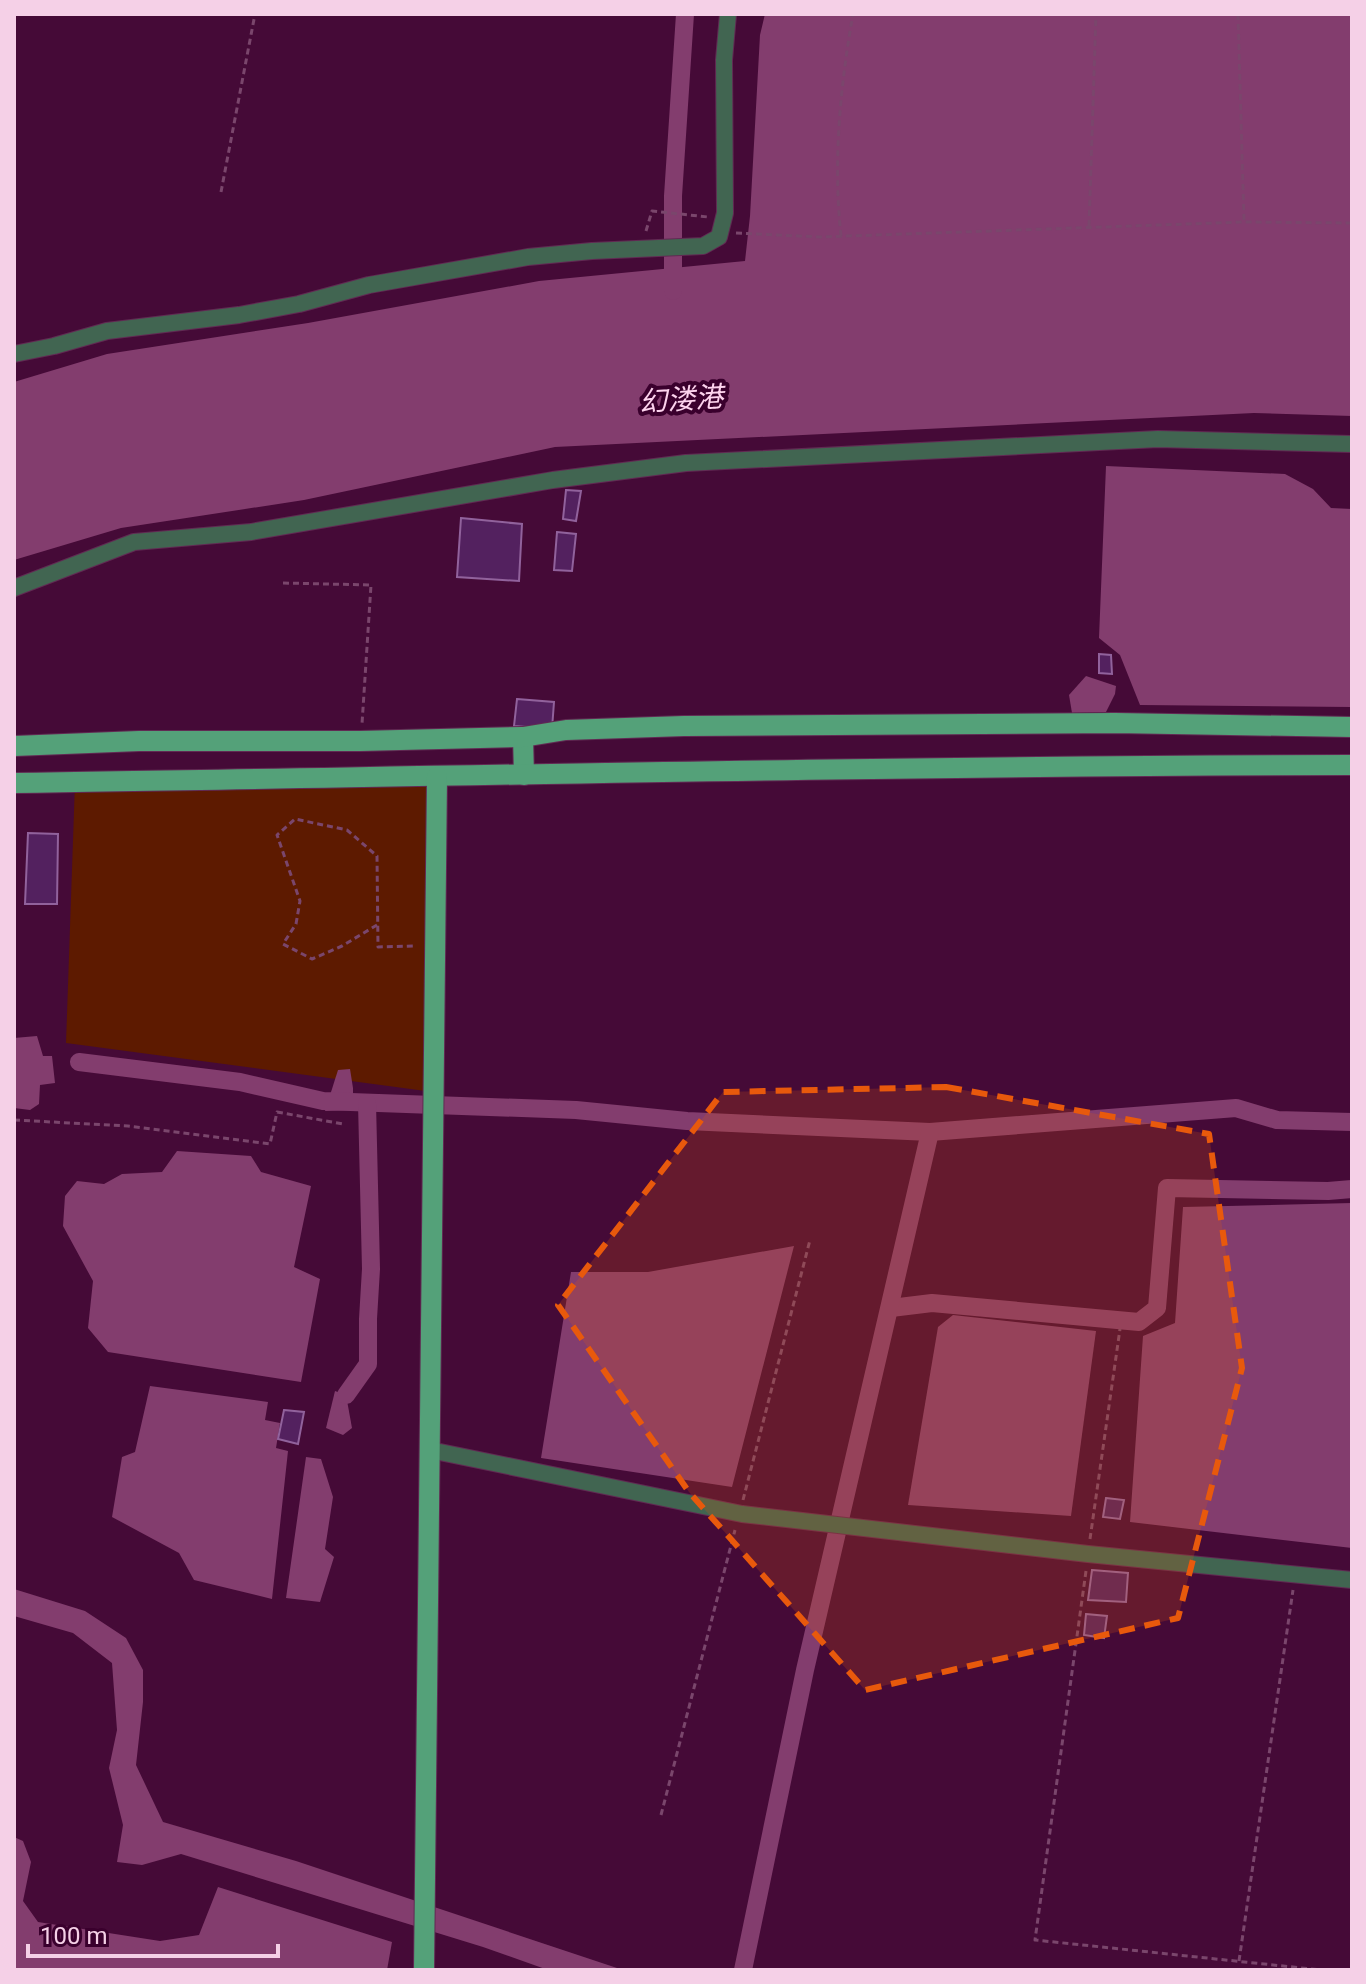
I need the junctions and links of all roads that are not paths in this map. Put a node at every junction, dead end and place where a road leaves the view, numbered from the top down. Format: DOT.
graph roads {
  1 [pos="728,14"];
  2 [pos="14,354"];
  3 [pos="1352,444"];
  4 [pos="14,588"];
  5 [pos="1352,727"];
  6 [pos="523,737"];
  7 [pos="14,746"];
  8 [pos="1352,765"];
  9 [pos="524,775"];
  10 [pos="437,777"];
  11 [pos="14,783"];
  12 [pos="430,1450"];
  13 [pos="1352,1580"];
  14 [pos="424,1970"];
  1 -- 2 [label="street"];
  3 -- 4 [label="street"];
  5 -- 6 [label="main road"];
  6 -- 7 [label="main road"];
  6 -- 9 [label="main road"];
  8 -- 9 [label="main road"];
  9 -- 10 [label="main road"];
  10 -- 11 [label="main road"];
  10 -- 12 [label="main road"];
  12 -- 13 [label="street"];
  12 -- 14 [label="main road"];
}
